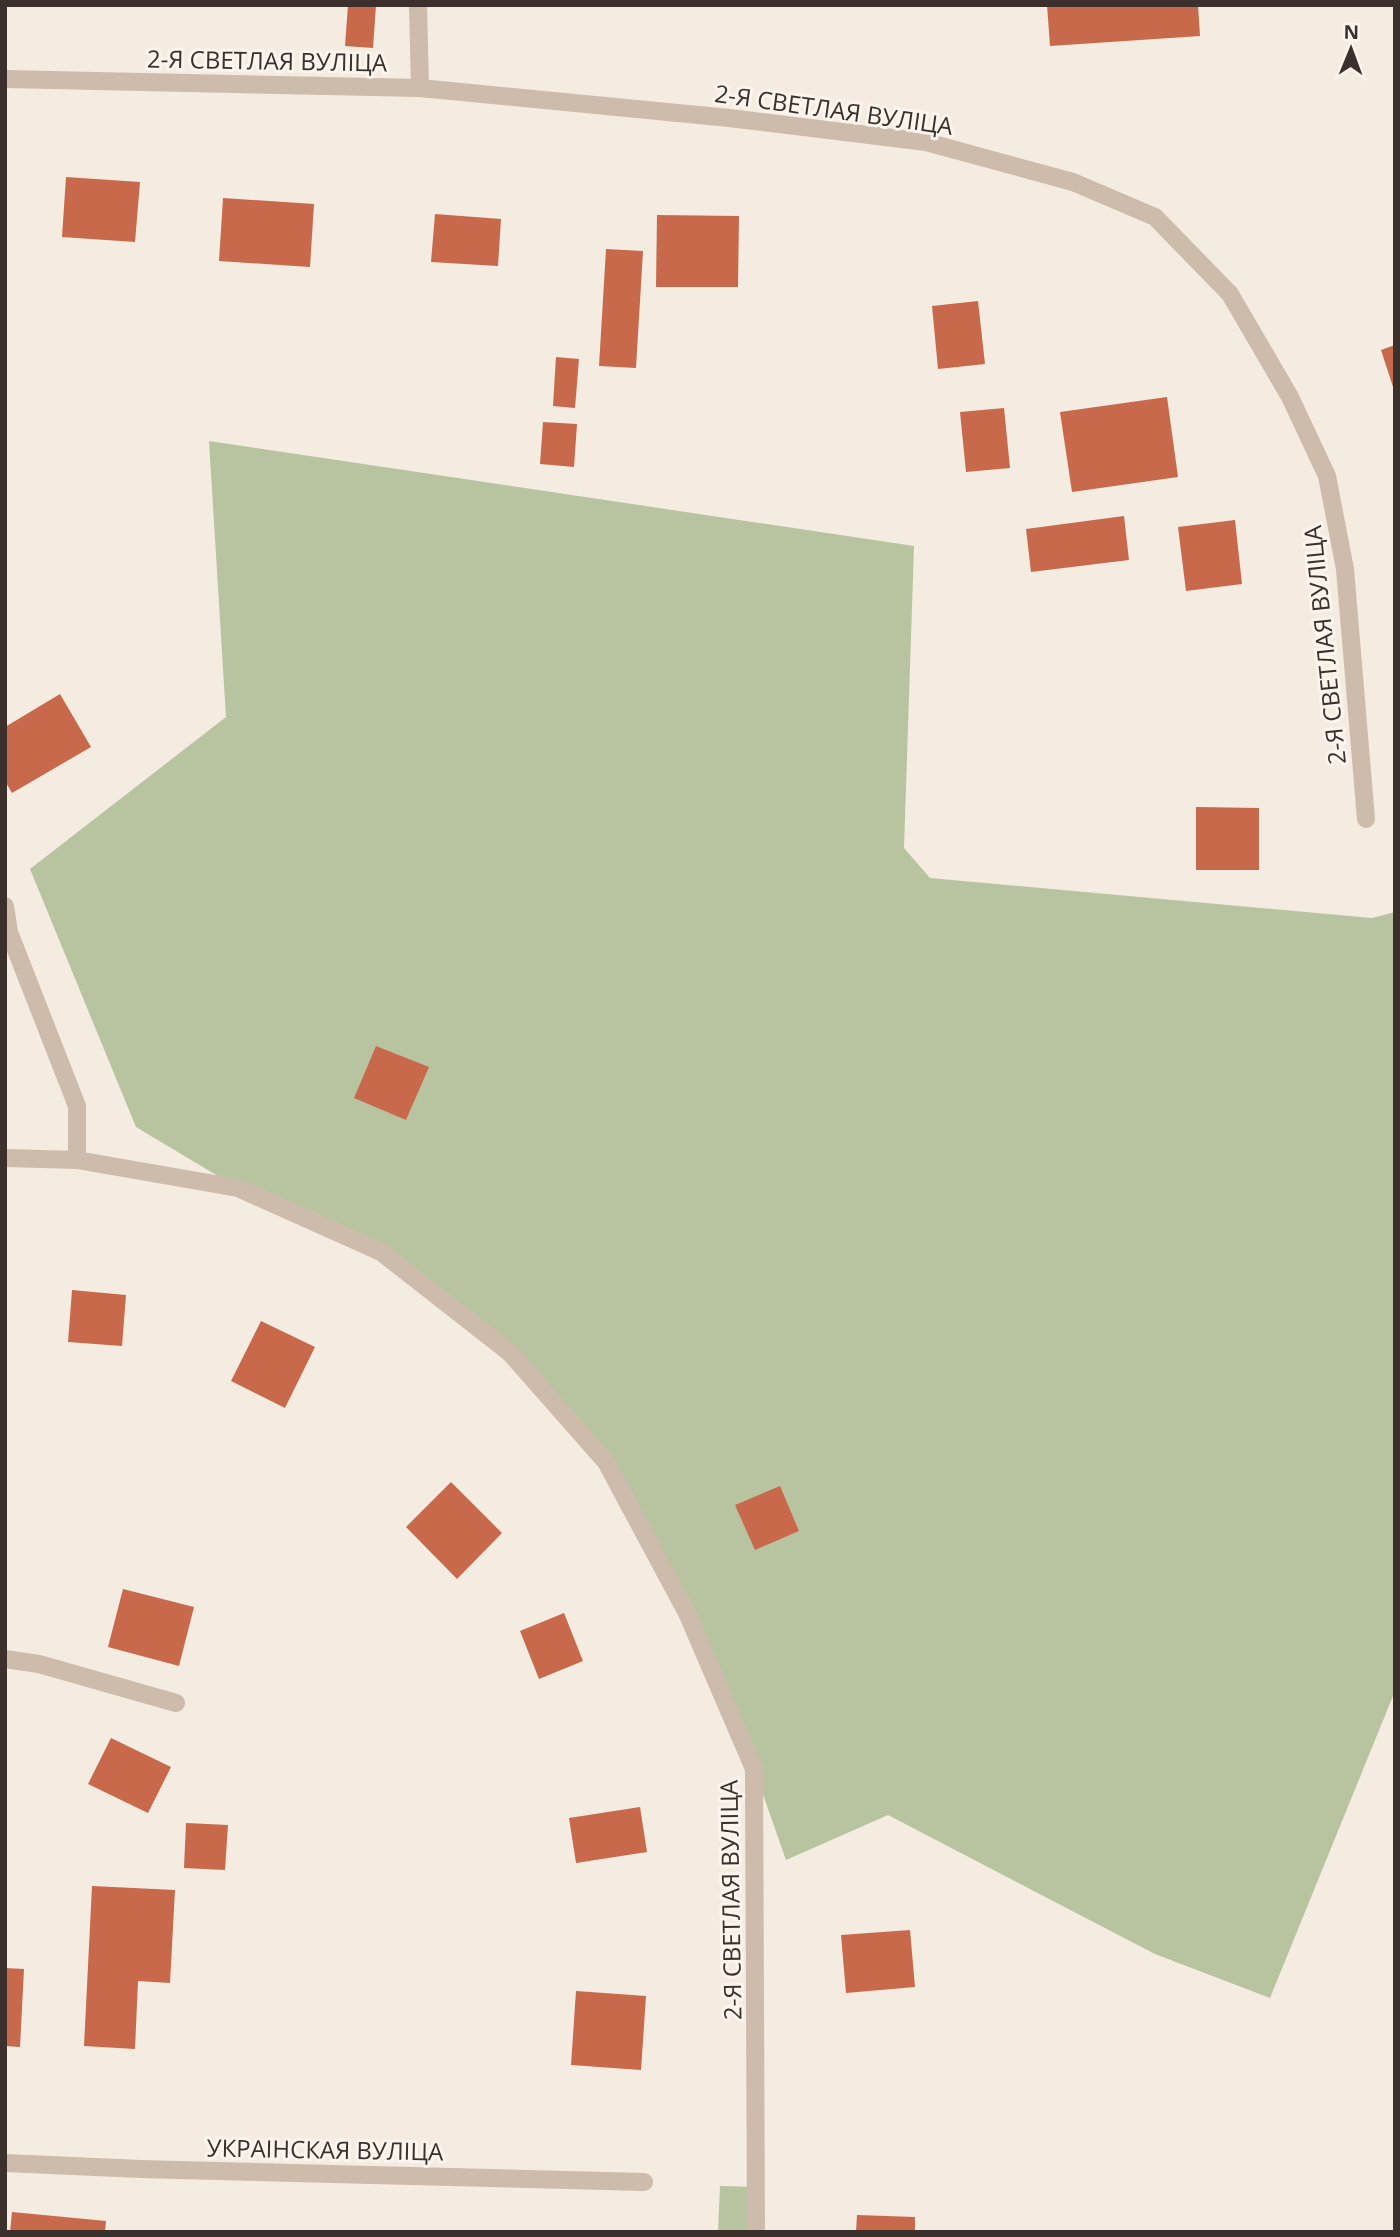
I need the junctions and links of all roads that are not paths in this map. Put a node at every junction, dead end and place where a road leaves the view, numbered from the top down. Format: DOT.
graph roads {
  1 [pos="418,5"];
  2 [pos="5,79"];
  3 [pos="420,88"];
  4 [pos="1366,819"];
  5 [pos="5,906"];
  6 [pos="5,1158"];
  7 [pos="78,1160"];
  8 [pos="5,1660"];
  9 [pos="176,1703"];
  10 [pos="5,2163"];
  11 [pos="644,2182"];
  12 [pos="756,2232"];
  1 -- 3 [label="street"];
  2 -- 3 [label="street, 2-Я СВЕТЛАЯ ВУЛІЦА"];
  3 -- 4 [label="street, 2-Я СВЕТЛАЯ ВУЛІЦА"];
  5 -- 7 [label="street"];
  6 -- 7 [label="street, 2-Я СВЕТЛАЯ ВУЛІЦА"];
  7 -- 12 [label="street, 2-Я СВЕТЛАЯ ВУЛІЦА"];
  8 -- 9 [label="street"];
  10 -- 11 [label="street, УКРАІНСКАЯ ВУЛІЦА"];
}
